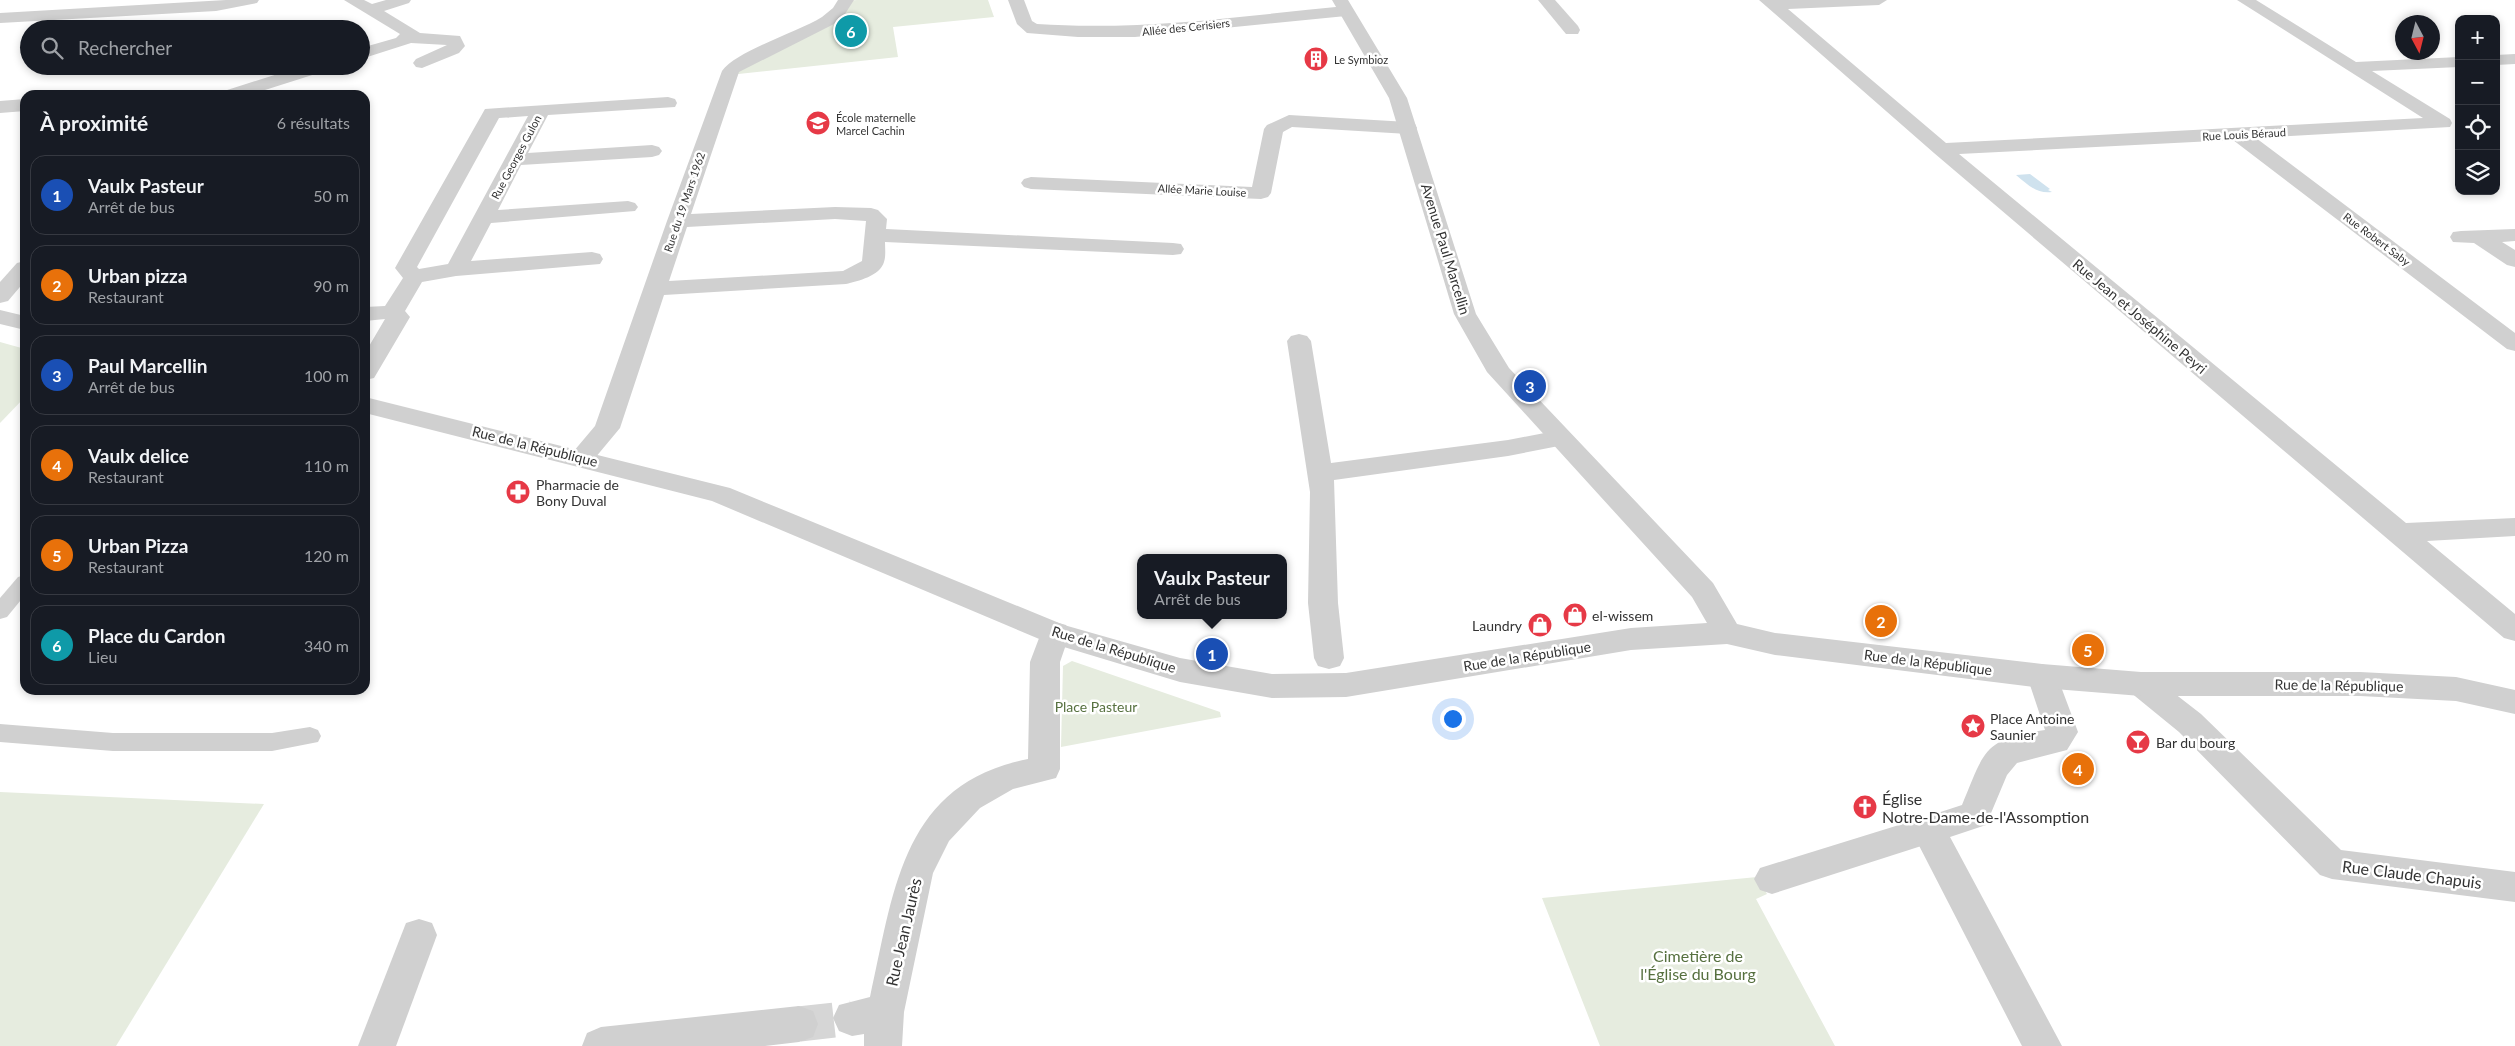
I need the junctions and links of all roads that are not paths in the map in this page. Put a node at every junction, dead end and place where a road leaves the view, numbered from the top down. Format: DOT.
graph roads {
  1 [pos="251,0"];
  2 [pos="352,0"];
  3 [pos="403,0"];
  4 [pos="846,0"];
  5 [pos="1292,0"];
  6 [pos="1546,0"];
  7 [pos="1879,0"];
  8 [pos="2245,0"];
  9 [pos="1770,3"];
  10 [pos="1343,5"];
  11 [pos="370,10"];
  12 [pos="1303,15"];
  13 [pos="1020,16"];
  14 [pos="0,18"];
  15 [pos="1572,30"];
  16 [pos="406,38"];
  17 [pos="370,51"];
  18 [pos="2515,59"];
  19 [pos="2500,60"];
  20 [pos="2455,62"];
  21 [pos="422,63"];
  22 [pos="2355,67"];
  23 [pos="293,75"];
  24 [pos="246,90"];
  25 [pos="668,102"];
  26 [pos="20,105"];
  27 [pos="0,107"];
  28 [pos="541,110"];
  29 [pos="1408,128"];
  30 [pos="2239,135"];
  31 [pos="1941,149"];
  32 [pos="652,151"];
  33 [pos="514,160"];
  34 [pos="1031,183"];
  35 [pos="628,207"];
  36 [pos="485,217"];
  37 [pos="677,221"];
  38 [pos="875,235"];
  39 [pos="2515,235"];
  40 [pos="1173,249"];
  41 [pos="592,260"];
  42 [pos="2515,260"];
  43 [pos="456,269"];
  44 [pos="20,274"];
  45 [pos="414,277"];
  46 [pos="654,289"];
  47 [pos="0,296"];
  48 [pos="393,312"];
  49 [pos="370,314"];
  50 [pos="0,317"];
  51 [pos="20,322"];
  52 [pos="1299,341"];
  53 [pos="2515,344"];
  54 [pos="370,365"];
  55 [pos="370,406"];
  56 [pos="1560,438"];
  57 [pos="581,458"];
  58 [pos="1320,473"];
  59 [pos="2515,527"];
  60 [pos="2399,533"];
  61 [pos="20,588"];
  62 [pos="0,612"];
  63 [pos="2515,630"];
  64 [pos="1055,633"];
  65 [pos="1727,633"];
  66 [pos="1329,658"];
  67 [pos="2042,676"];
  68 [pos="2141,684"];
  69 [pos="2515,702"];
  70 [pos="0,733"];
  71 [pos="310,736"];
  72 [pos="1928,830"];
  73 [pos="1772,879"];
  74 [pos="2515,887"];
  75 [pos="419,935"];
  76 [pos="798,1024"];
  77 [pos="873,1025"];
  78 [pos="377,1046"];
  79 [pos="602,1046"];
  80 [pos="2043,1046"];
  1 -- 14 [label="street"];
  2 -- 11 [label="street"];
  3 -- 11 [label="street"];
  4 -- 37 [label="street, Rue du 19 Mars 1962"];
  5 -- 12 [label="street"];
  6 -- 15 [label="street"];
  7 -- 9 [label="street"];
  8 -- 22 [label="street"];
  9 -- 31 [label="street, Rue Jean et Joséphine Peyri"];
  10 -- 12 [label="street, Allée des Cerisiers"];
  10 -- 29 [label="street, Avenue Paul Marcellin"];
  11 -- 16 [label="street"];
  12 -- 13 [label="street, Allée des Cerisiers"];
  16 -- 17 [label="street"];
  16 -- 21 [label="street"];
  18 -- 19 [label="street"];
  20 -- 22 [label="street"];
  22 -- 30 [label="street, Rue Louis Béraud"];
  23 -- 24 [label="street"];
  25 -- 28 [label="street"];
  26 -- 27 [label="street"];
  28 -- 33 [label="street, Rue Georges Gulon"];
  28 -- 45 [label="street, Rue Georges Gulon"];
  29 -- 34 [label="street, Allée Marie Louise"];
  29 -- 56 [label="street, Avenue Paul Marcellin"];
  30 -- 31 [label="street, Rue Louis Béraud"];
  30 -- 53 [label="street, Rue Robert Saby"];
  31 -- 60 [label="street, Rue Jean et Joséphine Peyri"];
  32 -- 33 [label="street"];
  33 -- 36 [label="street, Rue Georges Gulon"];
  35 -- 36 [label="street"];
  36 -- 43 [label="street, Rue Georges Gulon"];
  37 -- 38 [label="street"];
  37 -- 46 [label="street, Rue du 19 Mars 1962"];
  38 -- 40 [label="street"];
  38 -- 46 [label="street"];
  39 -- 42 [label="street"];
  41 -- 43 [label="street"];
  43 -- 45 [label="street"];
  44 -- 47 [label="street"];
  45 -- 48 [label="street"];
  46 -- 57 [label="street, Rue du 19 Mars 1962"];
  48 -- 49 [label="street"];
  48 -- 54 [label="street"];
  50 -- 51 [label="street"];
  52 -- 58 [label="street"];
  55 -- 57 [label="street, Rue de la République"];
  56 -- 58 [label="street"];
  56 -- 65 [label="street, Avenue Paul Marcellin"];
  57 -- 64 [label="street, Rue de la République"];
  58 -- 66 [label="street"];
  59 -- 60 [label="street"];
  60 -- 63 [label="street, Rue Jean et Joséphine Peyri"];
  61 -- 62 [label="lane"];
  64 -- 65 [label="street, Rue de la République"];
  64 -- 77 [label="street, Rue Jean Jaurès"];
  65 -- 67 [label="street, Rue de la République"];
  67 -- 68 [label="street, Rue de la République"];
  67 -- 72 [label="street"];
  68 -- 69 [label="street, Rue de la République"];
  68 -- 74 [label="street, Rue Claude Chapuis"];
  70 -- 71 [label="lane"];
  72 -- 73 [label="street"];
  72 -- 80 [label="street"];
  75 -- 78 [label="street"];
  76 -- 79 [label="street"];
}
